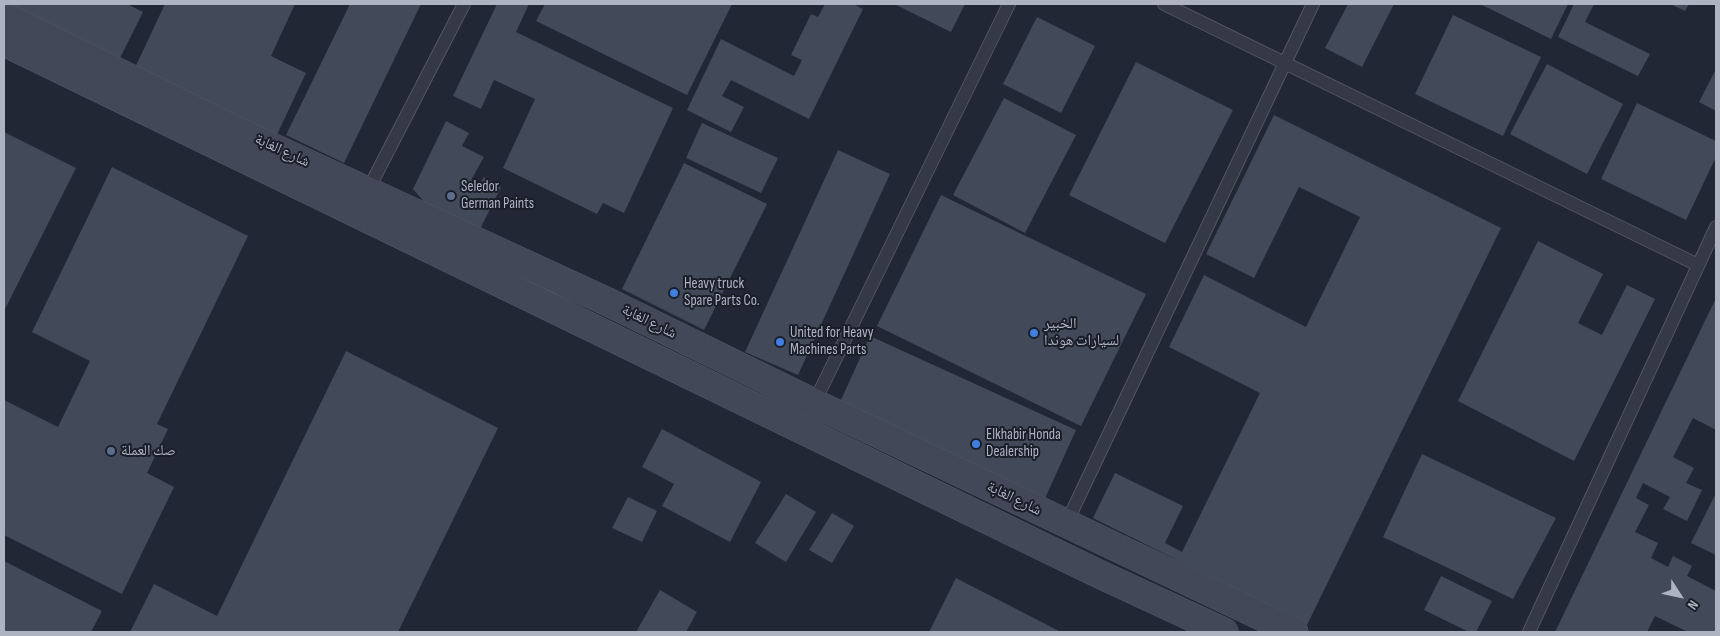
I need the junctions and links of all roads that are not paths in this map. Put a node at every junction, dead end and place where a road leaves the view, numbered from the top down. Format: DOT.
graph roads {
  1 [pos="464,4"];
  2 [pos="1010,4"];
  3 [pos="1164,4"];
  4 [pos="1313,4"];
  5 [pos="4,16"];
  6 [pos="4,42"];
  7 [pos="1285,64"];
  8 [pos="368,190"];
  9 [pos="1716,228"];
  10 [pos="1698,265"];
  11 [pos="814,403"];
  12 [pos="1066,524"];
  13 [pos="1224,632"];
  14 [pos="1294,632"];
  15 [pos="1529,632"];
  1 -- 8 [label="lane"];
  2 -- 11 [label="lane"];
  3 -- 7 [label="lane"];
  4 -- 7 [label="lane"];
  5 -- 8 [label="main road, شارع الغابة"];
  6 -- 13 [label="main road, شارع الغابة"];
  7 -- 10 [label="lane"];
  7 -- 12 [label="lane"];
  8 -- 11 [label="main road, شارع الغابة"];
  9 -- 10 [label="lane"];
  10 -- 15 [label="lane"];
  11 -- 12 [label="main road, شارع الغابة"];
  12 -- 14 [label="main road, شارع الغابة"];
}
